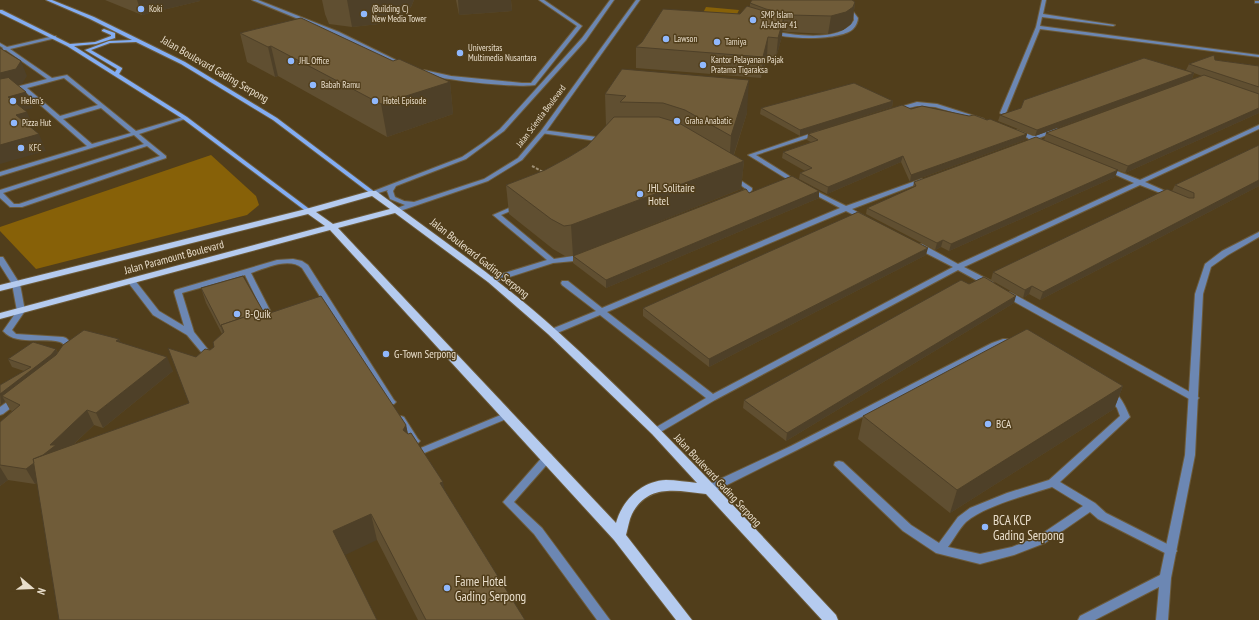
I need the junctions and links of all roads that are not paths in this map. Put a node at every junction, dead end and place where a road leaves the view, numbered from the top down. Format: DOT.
graph roads {
  1 [pos="48,0"];
  2 [pos="254,0"];
  3 [pos="541,0"];
  4 [pos="612,0"];
  5 [pos="638,0"];
  6 [pos="1044,0"];
  7 [pos="842,6"];
  8 [pos="0,11"];
  9 [pos="1041,15"];
  10 [pos="92,18"];
  11 [pos="1113,25"];
  12 [pos="1038,27"];
  13 [pos="763,30"];
  14 [pos="54,37"];
  15 [pos="139,41"];
  16 [pos="0,44"];
  17 [pos="69,45"];
  18 [pos="7,48"];
  19 [pos="0,50"];
  20 [pos="1259,56"];
  21 [pos="408,67"];
  22 [pos="415,70"];
  23 [pos="116,74"];
  24 [pos="52,80"];
  25 [pos="23,88"];
  26 [pos="0,93"];
  27 [pos="102,106"];
  28 [pos="891,110"];
  29 [pos="1003,113"];
  30 [pos="59,118"];
  31 [pos="184,118"];
  32 [pos="987,120"];
  33 [pos="1259,127"];
  34 [pos="1007,128"];
  35 [pos="1062,128"];
  36 [pos="824,131"];
  37 [pos="543,132"];
  38 [pos="135,133"];
  39 [pos="1033,138"];
  40 [pos="1026,141"];
  41 [pos="608,142"];
  42 [pos="149,144"];
  43 [pos="1047,144"];
  44 [pos="91,146"];
  45 [pos="1096,164"];
  46 [pos="726,173"];
  47 [pos="0,174"];
  48 [pos="932,176"];
  49 [pos="1138,182"];
  50 [pos="394,185"];
  51 [pos="0,193"];
  52 [pos="373,193"];
  53 [pos="1174,197"];
  54 [pos="733,198"];
  55 [pos="416,204"];
  56 [pos="524,204"];
  57 [pos="845,209"];
  58 [pos="397,210"];
  59 [pos="310,211"];
  60 [pos="873,223"];
  61 [pos="333,228"];
  62 [pos="1259,234"];
  63 [pos="909,241"];
  64 [pos="588,254"];
  65 [pos="0,258"];
  66 [pos="552,261"];
  67 [pos="958,266"];
  68 [pos="247,272"];
  69 [pos="491,280"];
  70 [pos="131,281"];
  71 [pos="565,283"];
  72 [pos="16,284"];
  73 [pos="0,288"];
  74 [pos="21,311"];
  75 [pos="600,312"];
  76 [pos="0,316"];
  77 [pos="275,328"];
  78 [pos="552,332"];
  79 [pos="190,333"];
  80 [pos="1026,346"];
  81 [pos="63,360"];
  82 [pos="214,364"];
  83 [pos="1102,387"];
  84 [pos="24,394"];
  85 [pos="712,398"];
  86 [pos="1194,398"];
  87 [pos="0,412"];
  88 [pos="508,415"];
  89 [pos="656,431"];
  90 [pos="548,457"];
  91 [pos="839,465"];
  92 [pos="1052,483"];
  93 [pos="709,489"];
  94 [pos="1091,506"];
  95 [pos="619,536"];
  96 [pos="940,550"];
  97 [pos="1171,551"];
  98 [pos="1165,578"];
  99 [pos="604,620"];
  100 [pos="685,620"];
  101 [pos="831,620"];
  102 [pos="1084,620"];
  103 [pos="1162,620"];
  1 -- 10 [label="main road, Jalan Boulevard Gading Serpong"];
  2 -- 21 [label="street"];
  3 -- 22 [label="street"];
  4 -- 50 [label="street, Jalan Scientia Boulevard"];
  5 -- 37 [label="street, Jalan Scientia Boulevard"];
  6 -- 9 [label="street"];
  7 -- 13 [label="street"];
  8 -- 14 [label="main road"];
  9 -- 11 [label="street"];
  9 -- 12 [label="street"];
  10 -- 15 [label="main road, Jalan Boulevard Gading Serpong"];
  10 -- 17 [label="main road"];
  12 -- 20 [label="street"];
  12 -- 29 [label="street"];
  14 -- 17 [label="main road"];
  14 -- 18 [label="street"];
  15 -- 23 [label="main road"];
  15 -- 52 [label="main road, Jalan Boulevard Gading Serpong"];
  16 -- 18 [label="street"];
  17 -- 23 [label="main road"];
  18 -- 19 [label="street"];
  18 -- 24 [label="street"];
  23 -- 31 [label="main road"];
  24 -- 25 [label="street"];
  24 -- 27 [label="street"];
  25 -- 26 [label="street"];
  25 -- 30 [label="street"];
  27 -- 30 [label="street"];
  27 -- 38 [label="street"];
  28 -- 32 [label="street"];
  30 -- 44 [label="street"];
  31 -- 38 [label="street"];
  31 -- 59 [label="main road"];
  33 -- 49 [label="street"];
  34 -- 39 [label="street"];
  35 -- 39 [label="street"];
  36 -- 57 [label="street"];
  37 -- 41 [label="street"];
  37 -- 55 [label="street, Jalan Scientia Boulevard"];
  38 -- 42 [label="street"];
  38 -- 44 [label="street"];
  39 -- 40 [label="street"];
  39 -- 43 [label="street"];
  42 -- 51 [label="street"];
  42 -- 51 [label="street"];
  44 -- 47 [label="street"];
  45 -- 49 [label="street"];
  46 -- 54 [label="street"];
  48 -- 57 [label="street"];
  49 -- 53 [label="street"];
  49 -- 67 [label="street"];
  50 -- 52 [label="street, Jalan Scientia Boulevard"];
  50 -- 55 [label="street"];
  52 -- 58 [label="main road, Jalan Boulevard Gading Serpong"];
  52 -- 59 [label="main road, Jalan Scientia Boulevard"];
  55 -- 58 [label="street, Jalan Scientia Boulevard"];
  56 -- 66 [label="street"];
  57 -- 60 [label="street"];
  57 -- 75 [label="street"];
  58 -- 61 [label="main road, Jalan Scientia Boulevard"];
  58 -- 69 [label="main road, Jalan Boulevard Gading Serpong"];
  59 -- 61 [label="main road"];
  59 -- 72 [label="main road, Jalan Paramount Boulevard"];
  61 -- 70 [label="main road, Jalan Paramount Boulevard"];
  61 -- 88 [label="main road"];
  62 -- 86 [label="street"];
  63 -- 67 [label="street"];
  64 -- 66 [label="street"];
  65 -- 72 [label="street"];
  66 -- 69 [label="street"];
  67 -- 85 [label="street"];
  67 -- 86 [label="street"];
  68 -- 77 [label="street"];
  68 -- 79 [label="street"];
  68 -- 88 [label="street"];
  69 -- 78 [label="main road, Jalan Boulevard Gading Serpong"];
  70 -- 74 [label="main road, Jalan Paramount Boulevard"];
  70 -- 79 [label="street"];
  71 -- 75 [label="street"];
  72 -- 73 [label="main road, Jalan Paramount Boulevard"];
  72 -- 74 [label="street"];
  74 -- 76 [label="main road, Jalan Paramount Boulevard"];
  74 -- 81 [label="street"];
  75 -- 78 [label="street"];
  75 -- 85 [label="street"];
  78 -- 89 [label="main road, Jalan Boulevard Gading Serpong"];
  79 -- 82 [label="street"];
  80 -- 93 [label="street"];
  83 -- 92 [label="street"];
  84 -- 87 [label="street"];
  85 -- 89 [label="street"];
  86 -- 97 [label="street"];
  88 -- 90 [label="main road"];
  89 -- 93 [label="main road, Jalan Boulevard Gading Serpong"];
  90 -- 95 [label="main road"];
  90 -- 99 [label="street"];
  91 -- 96 [label="street"];
  92 -- 94 [label="street"];
  92 -- 96 [label="street"];
  93 -- 95 [label="main road"];
  93 -- 101 [label="main road, Jalan Boulevard Gading Serpong"];
  94 -- 96 [label="street"];
  94 -- 97 [label="street"];
  95 -- 100 [label="main road"];
  97 -- 98 [label="street"];
  98 -- 102 [label="street"];
  98 -- 103 [label="street"];
}
